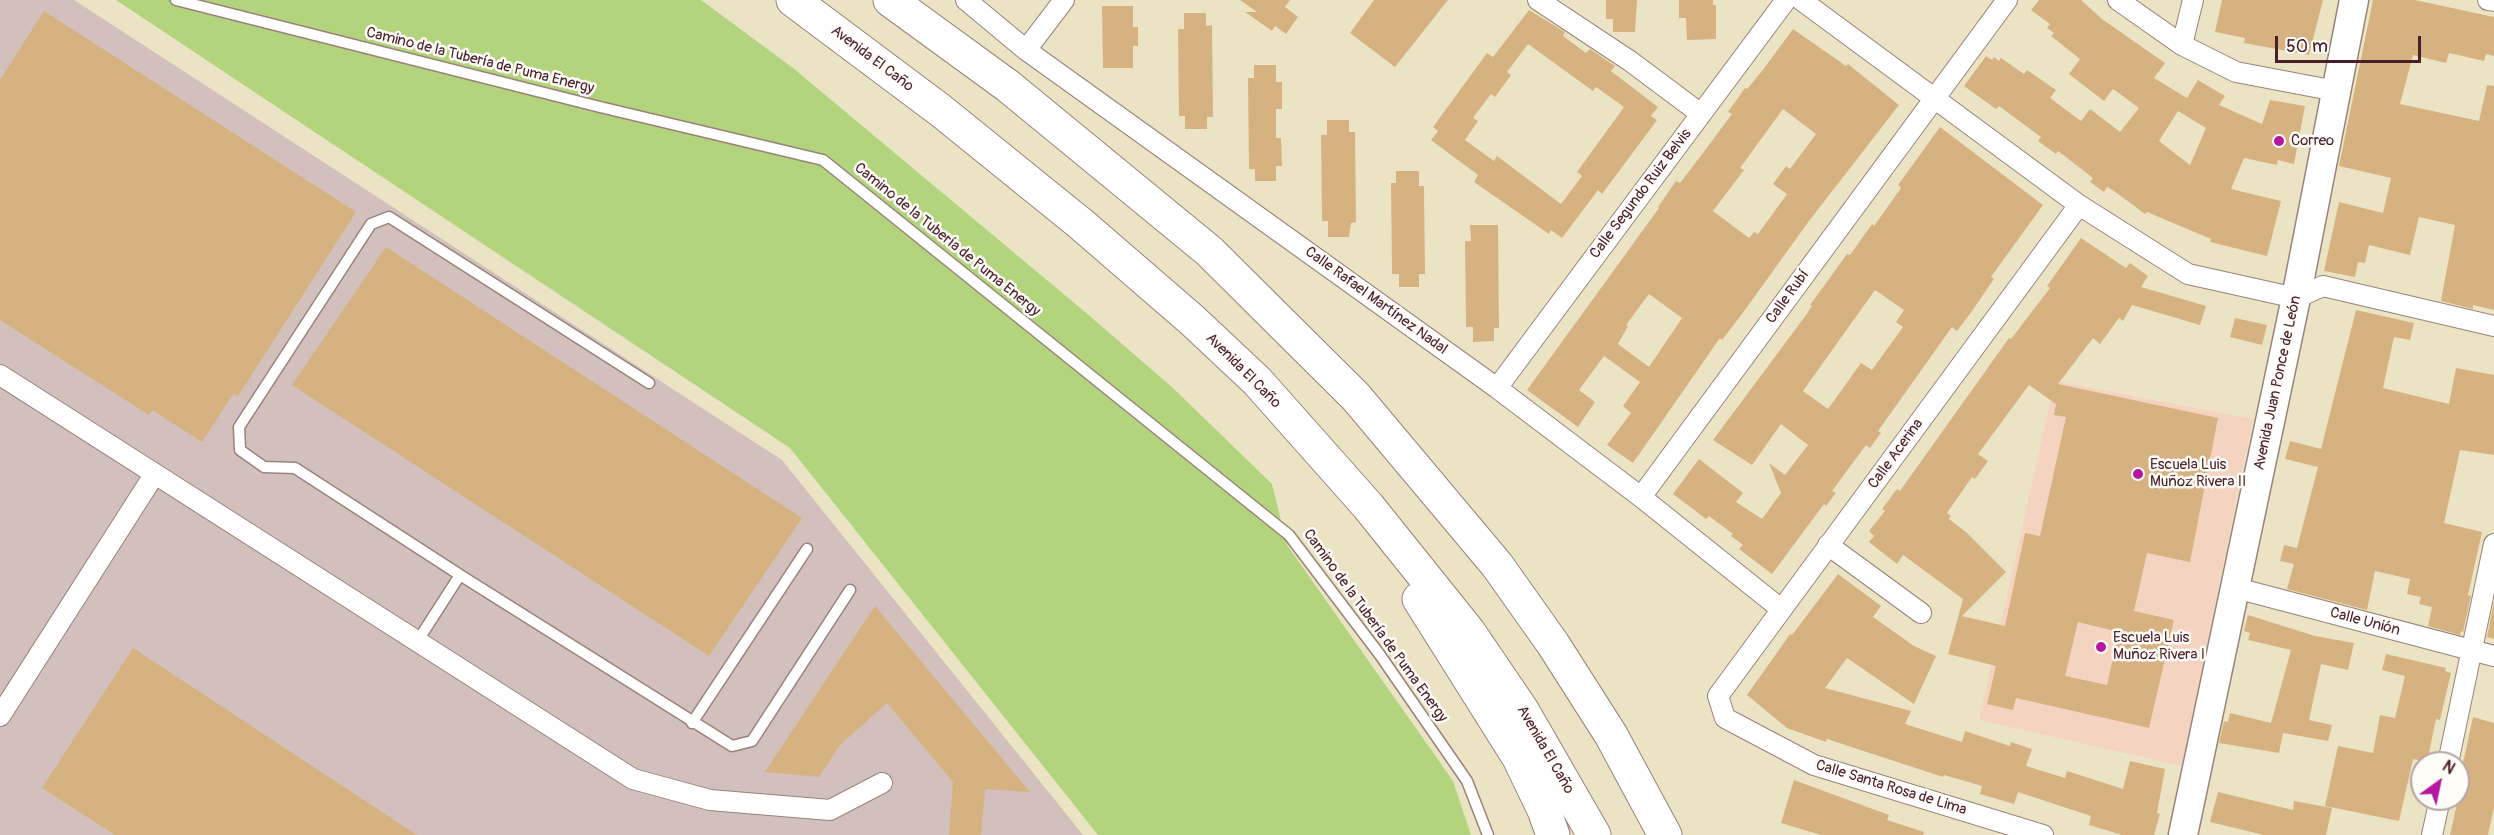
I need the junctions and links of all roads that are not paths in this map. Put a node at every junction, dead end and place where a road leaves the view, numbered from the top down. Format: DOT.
graph roads {
  1 [pos="176,0"];
  2 [pos="794,0"];
  3 [pos="890,0"];
  4 [pos="966,0"];
  5 [pos="1064,0"];
  6 [pos="1538,0"];
  7 [pos="1786,0"];
  8 [pos="1801,0"];
  9 [pos="2007,0"];
  10 [pos="2118,0"];
  11 [pos="2193,0"];
  12 [pos="2354,0"];
  13 [pos="2488,0"];
  14 [pos="2494,1"];
  15 [pos="2182,45"];
  16 [pos="1026,50"];
  17 [pos="2336,91"];
  18 [pos="1935,98"];
  19 [pos="1701,114"];
  20 [pos="2079,205"];
  21 [pos="2295,298"];
  22 [pos="2494,326"];
  23 [pos="0,375"];
  24 [pos="649,383"];
  25 [pos="1497,388"];
  26 [pos="154,475"];
  27 [pos="1641,497"];
  28 [pos="1368,506"];
  29 [pos="2494,544"];
  30 [pos="1828,545"];
  31 [pos="807,549"];
  32 [pos="460,575"];
  33 [pos="2236,588"];
  34 [pos="850,590"];
  35 [pos="1781,609"];
  36 [pos="1921,613"];
  37 [pos="417,642"];
  38 [pos="2472,650"];
  39 [pos="2494,656"];
  40 [pos="1720,704"];
  41 [pos="0,716"];
  42 [pos="692,723"];
  43 [pos="1611,735"];
  44 [pos="2451,751"];
  45 [pos="882,783"];
  46 [pos="2437,811"];
  47 [pos="1488,835"];
  48 [pos="1552,835"];
  49 [pos="1594,835"];
  50 [pos="1665,835"];
  51 [pos="1689,835"];
  52 [pos="2043,835"];
  53 [pos="2183,835"];
  54 [pos="2432,835"];
  1 -- 47 [label="lane, Camino de la Tubería de Puma Energy"];
  2 -- 28 [label="highway, Avenida El Caño"];
  3 -- 43 [label="highway"];
  4 -- 16 [label="street, Calle Rafael Martínez Nadal"];
  5 -- 16 [label="street"];
  6 -- 19 [label="street"];
  7 -- 19 [label="street, Calle Segundo Ruiz Belvis"];
  8 -- 18 [label="street"];
  9 -- 18 [label="street, Calle Rubí"];
  10 -- 15 [label="street"];
  11 -- 15 [label="street"];
  12 -- 17 [label="main road, Avenida Juan Ponce de León"];
  13 -- 14 [label="street"];
  15 -- 17 [label="street"];
  16 -- 25 [label="street, Calle Rafael Martínez Nadal"];
  17 -- 21 [label="main road, Avenida Juan Ponce de León"];
  18 -- 20 [label="street"];
  18 -- 27 [label="street, Calle Rubí"];
  19 -- 25 [label="street, Calle Segundo Ruiz Belvis"];
  20 -- 21 [label="street"];
  20 -- 30 [label="street, Calle Acerina"];
  21 -- 22 [label="street"];
  21 -- 33 [label="main road, Avenida Juan Ponce de León"];
  23 -- 26 [label="street"];
  24 -- 32 [label="lane"];
  25 -- 27 [label="street, Calle Rafael Martínez Nadal"];
  26 -- 37 [label="street"];
  26 -- 41 [label="street"];
  27 -- 35 [label="street, Calle Rafael Martínez Nadal"];
  28 -- 48 [label="highway"];
  28 -- 49 [label="highway, Avenida El Caño"];
  29 -- 38 [label="street"];
  30 -- 35 [label="street, Calle Acerina"];
  30 -- 36 [label="street"];
  31 -- 42 [label="lane"];
  32 -- 37 [label="lane"];
  32 -- 42 [label="lane"];
  33 -- 38 [label="street, Calle Unión"];
  33 -- 53 [label="main road, Avenida Juan Ponce de León"];
  34 -- 42 [label="lane"];
  35 -- 40 [label="street, Calle Acerina"];
  37 -- 45 [label="street"];
  38 -- 39 [label="street, Calle Unión"];
  38 -- 44 [label="street"];
  40 -- 52 [label="street, Calle Santa Rosa de Lima"];
  43 -- 50 [label="highway"];
  43 -- 51 [label="highway"];
  46 -- 54 [label="street"];
}
